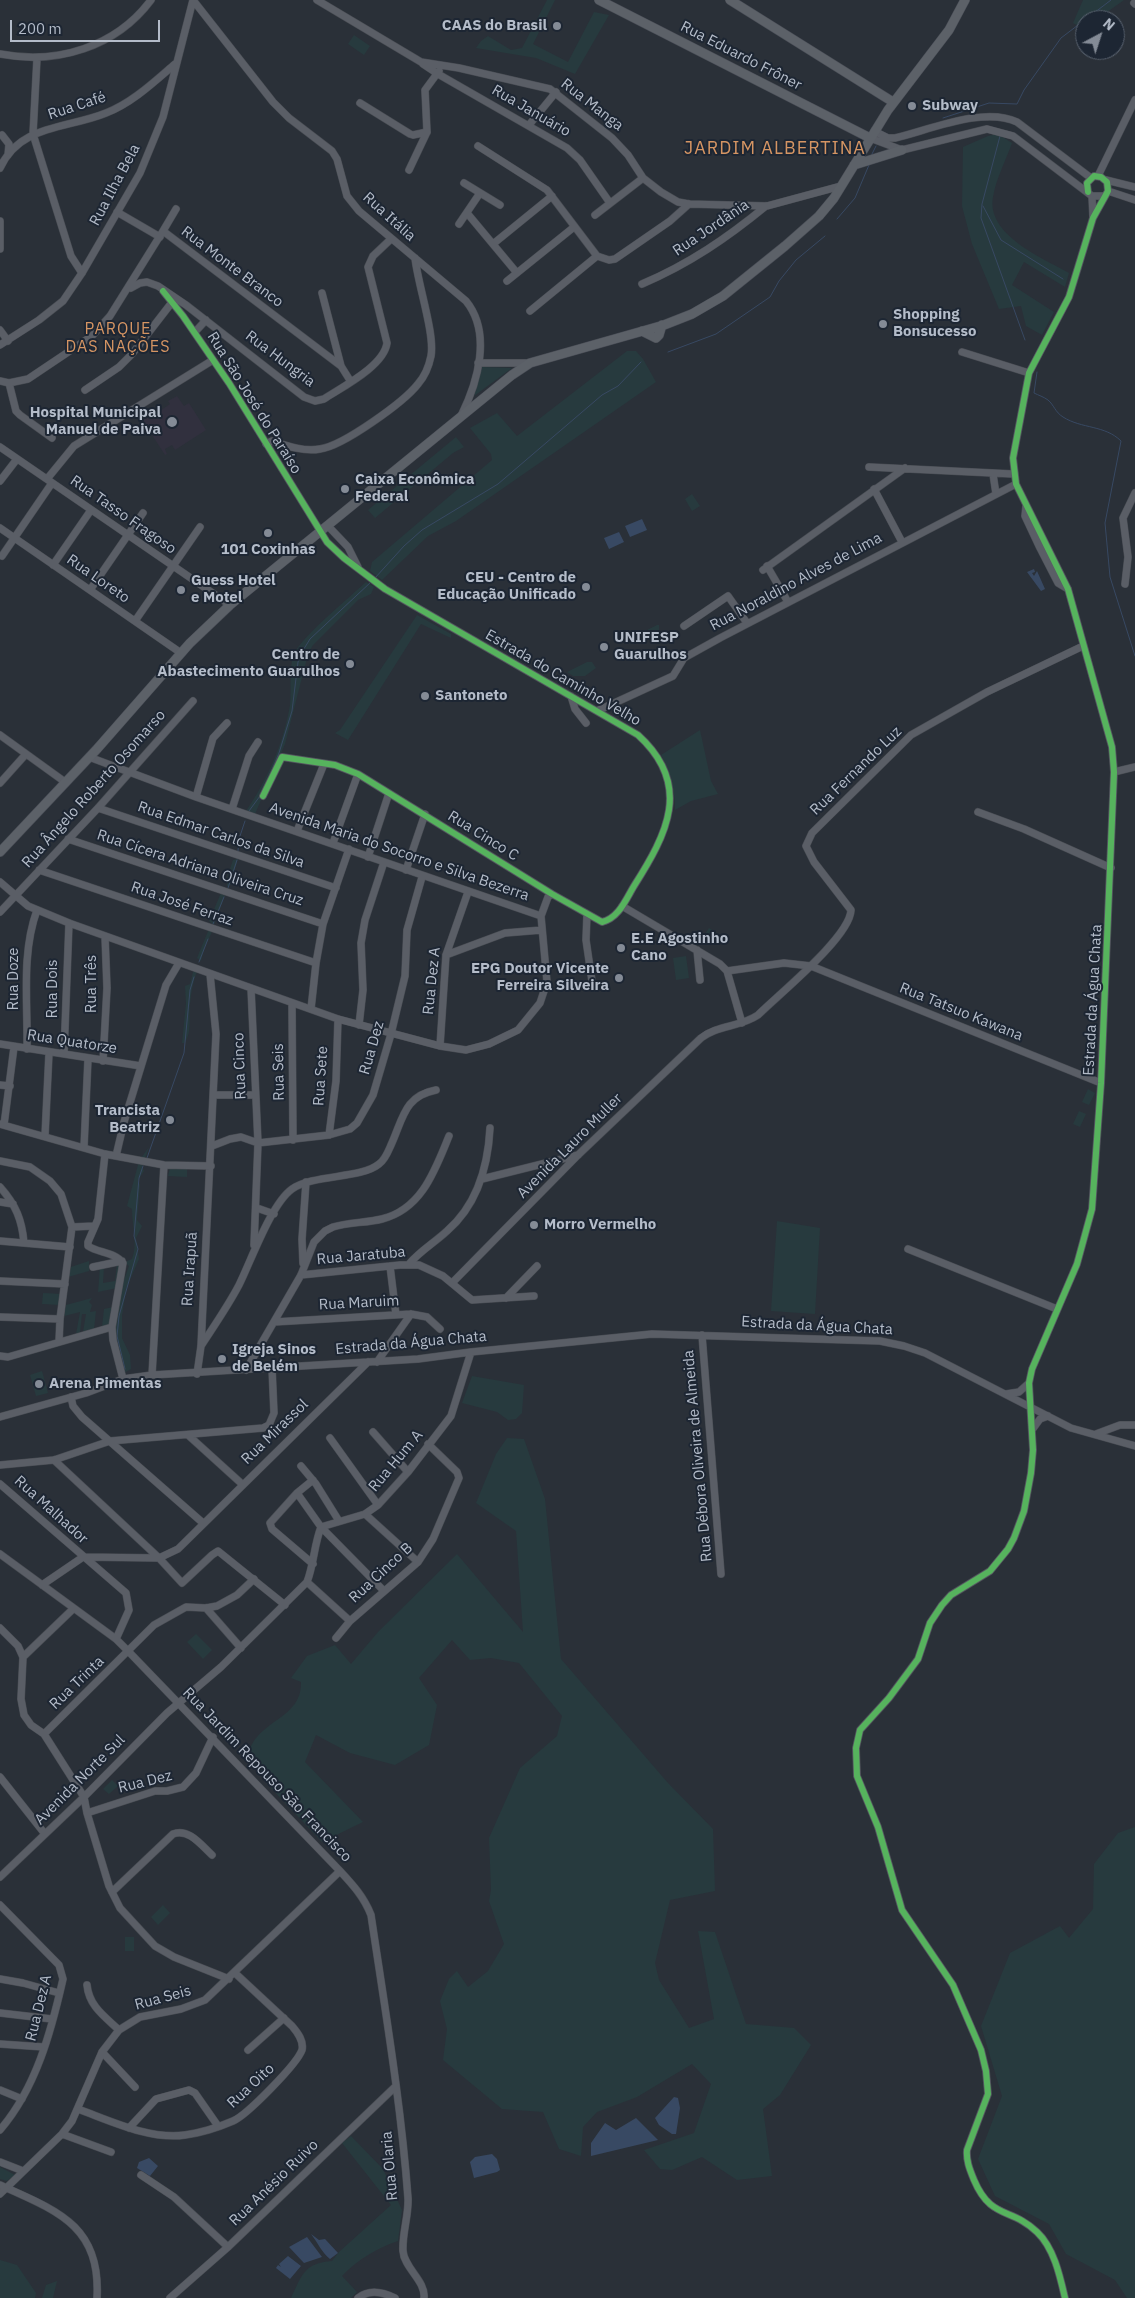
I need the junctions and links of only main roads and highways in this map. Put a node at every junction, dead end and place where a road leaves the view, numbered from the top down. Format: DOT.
graph roads {
  1 [pos="599,0"];
  2 [pos="730,0"];
  3 [pos="961,0"];
  4 [pos="965,0"];
  5 [pos="617,4"];
  6 [pos="890,101"];
  7 [pos="870,135"];
  8 [pos="902,150"];
  9 [pos="854,165"];
  10 [pos="837,188"];
  11 [pos="526,363"];
  12 [pos="0,852"];
  1 -- 5 [label="main road, Rua Eduardo Frôner"];
  2 -- 6 [label="main road"];
  3 -- 6 [label="main road"];
  4 -- 6 [label="main road"];
  5 -- 7 [label="main road, Rua Eduardo Frôner"];
  6 -- 7 [label="main road"];
  7 -- 9 [label="main road"];
  7 -- 10 [label="main road"];
  8 -- 9 [label="main road"];
  9 -- 10 [label="main road"];
  10 -- 11 [label="main road"];
  10 -- 11 [label="main road"];
  11 -- 12 [label="main road"];
}
